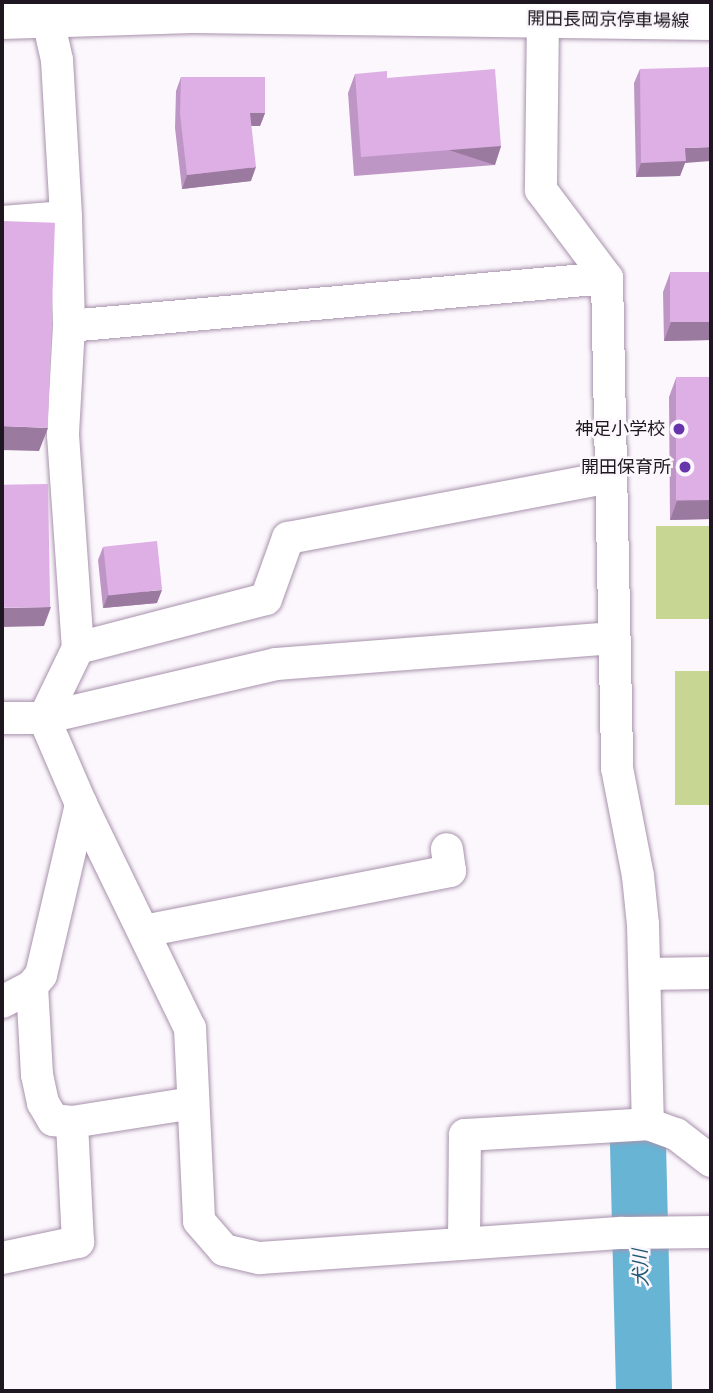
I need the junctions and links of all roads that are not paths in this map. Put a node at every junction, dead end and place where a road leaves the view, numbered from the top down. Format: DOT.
graph roads {
  1 [pos="331,9"];
  2 [pos="46,10"];
  3 [pos="600,11"];
  4 [pos="543,19"];
  5 [pos="2,20"];
  6 [pos="711,21"];
  7 [pos="66,218"];
  8 [pos="2,222"];
  9 [pos="607,278"];
  10 [pos="69,326"];
  11 [pos="610,477"];
  12 [pos="614,638"];
  13 [pos="78,648"];
  14 [pos="2,718"];
  15 [pos="44,718"];
  16 [pos="81,804"];
  17 [pos="447,849"];
  18 [pos="144,931"];
  19 [pos="711,973"];
  20 [pos="645,974"];
  21 [pos="32,986"];
  22 [pos="2,1002"];
  23 [pos="193,1102"];
  24 [pos="72,1122"];
  25 [pos="648,1124"];
  26 [pos="711,1161"];
  27 [pos="711,1232"];
  28 [pos="464,1243"];
  29 [pos="2,1258"];
  1 -- 2 [label="main road, 開田長岡京停車場線"];
  1 -- 4 [label="main road, 開田長岡京停車場線"];
  2 -- 5 [label="main road, 開田長岡京停車場線"];
  2 -- 7 [label="street"];
  3 -- 4 [label="main road, 開田長岡京停車場線"];
  3 -- 6 [label="main road, 開田長岡京停車場線"];
  4 -- 9 [label="street"];
  7 -- 8 [label="street"];
  7 -- 10 [label="street"];
  9 -- 10 [label="street"];
  9 -- 11 [label="street"];
  10 -- 13 [label="street"];
  11 -- 12 [label="street"];
  11 -- 13 [label="street"];
  12 -- 15 [label="street"];
  12 -- 20 [label="street"];
  13 -- 15 [label="street"];
  14 -- 15 [label="street"];
  15 -- 16 [label="street"];
  16 -- 18 [label="street"];
  16 -- 21 [label="street"];
  17 -- 18 [label="street"];
  18 -- 23 [label="street"];
  19 -- 20 [label="street"];
  20 -- 25 [label="street"];
  21 -- 22 [label="street"];
  21 -- 24 [label="street"];
  23 -- 24 [label="street"];
  23 -- 28 [label="street"];
  24 -- 29 [label="street"];
  25 -- 26 [label="street"];
  25 -- 28 [label="street"];
  27 -- 28 [label="street"];
}
